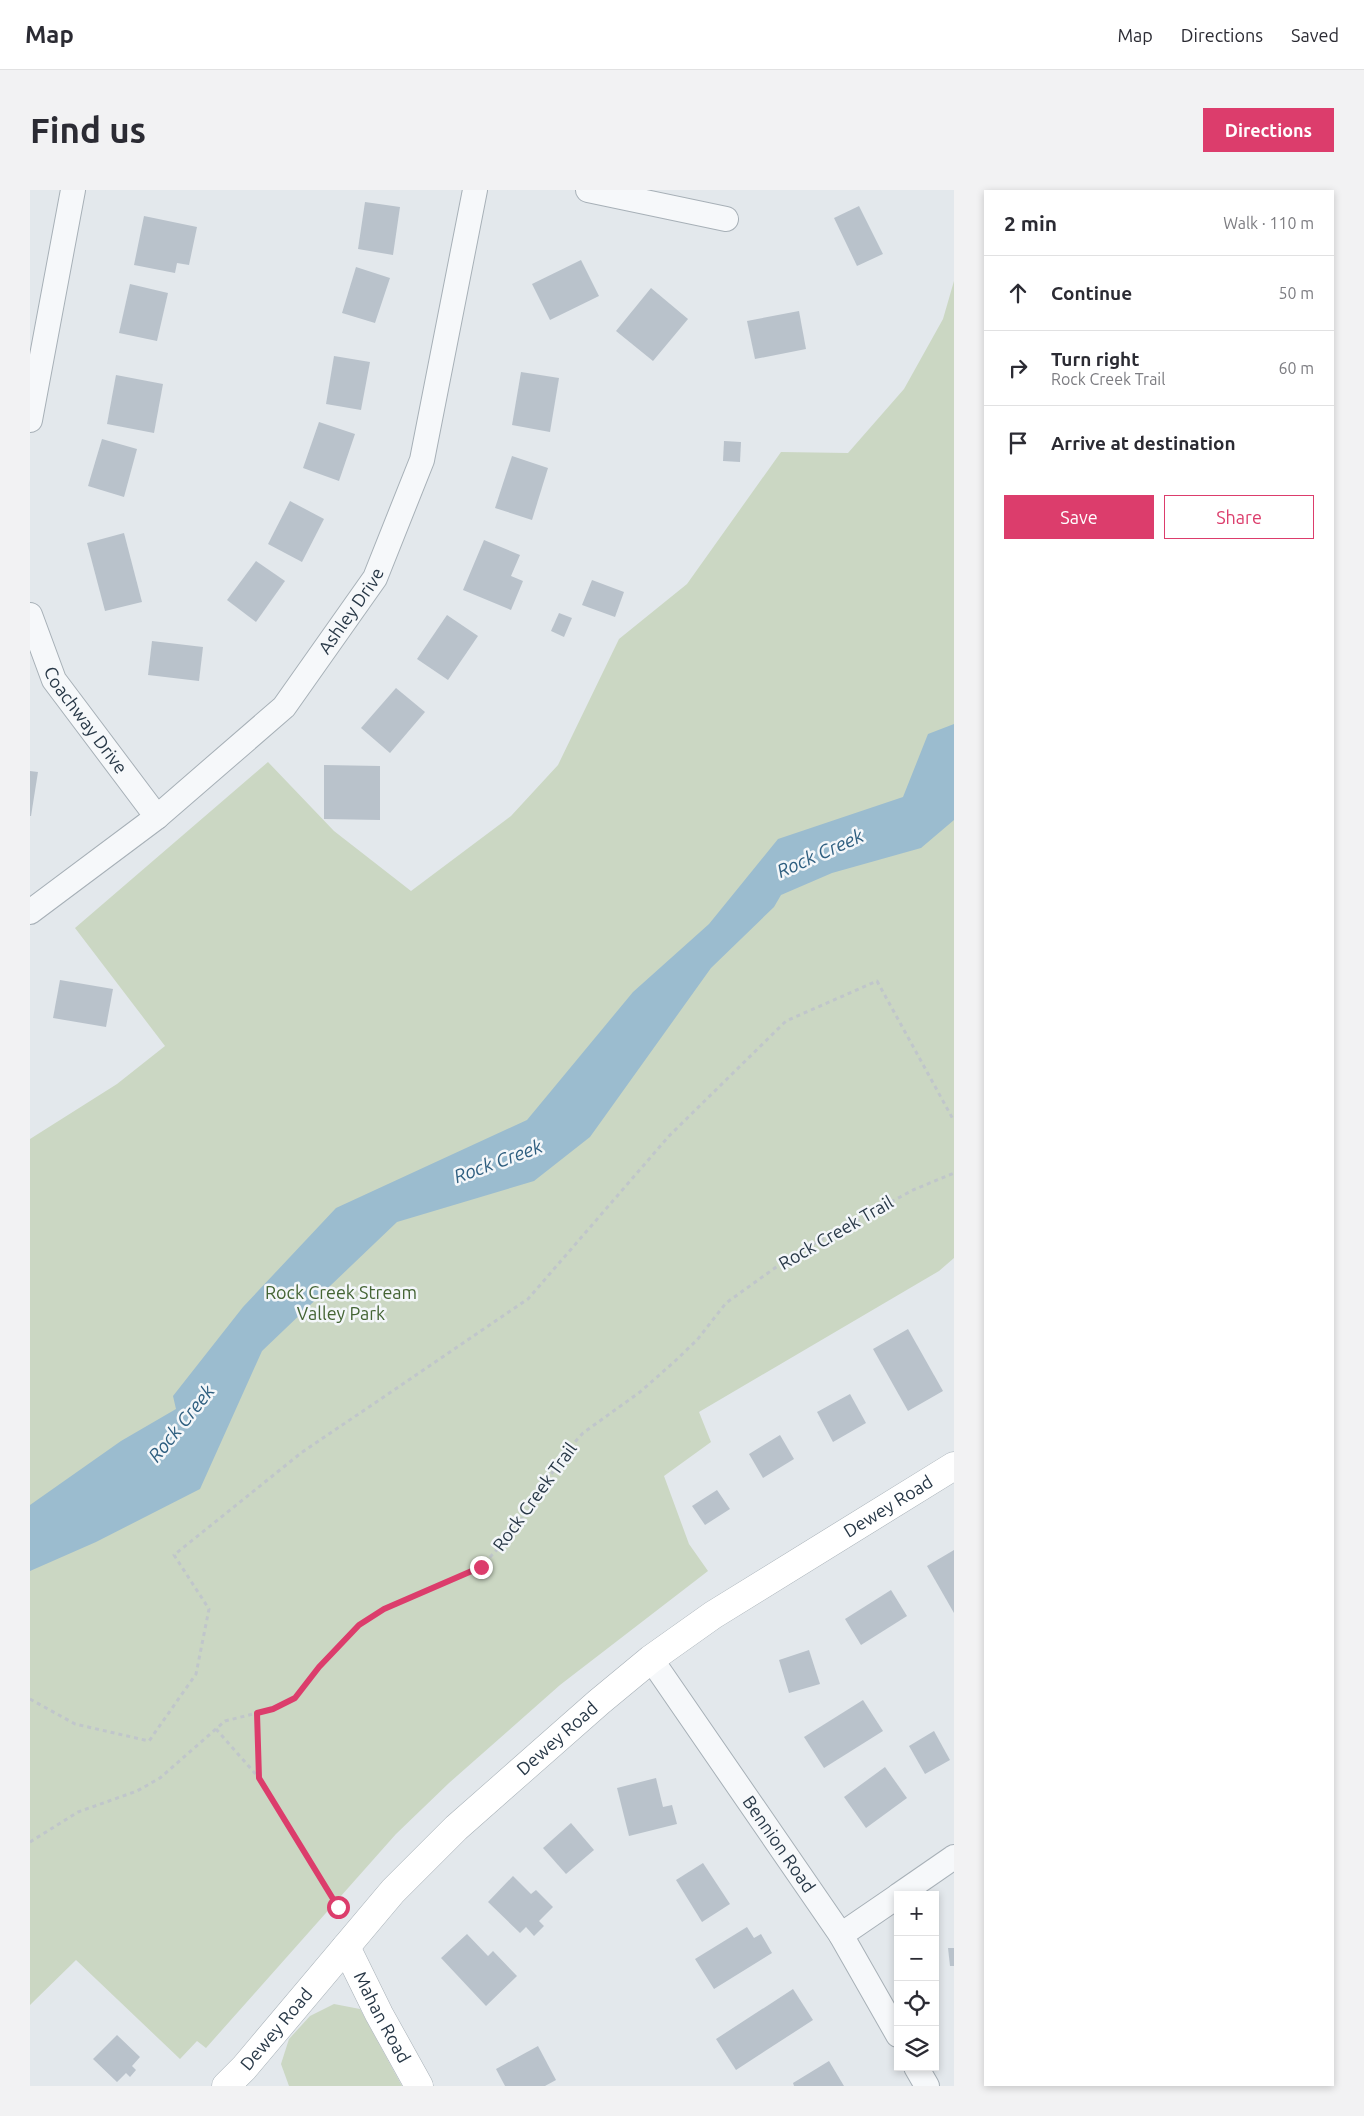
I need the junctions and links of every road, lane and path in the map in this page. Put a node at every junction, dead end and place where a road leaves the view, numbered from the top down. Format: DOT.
graph roads {
  1 [pos="73,190"];
  2 [pos="476,190"];
  3 [pos="588,190"];
  4 [pos="726,219"];
  5 [pos="30,420"];
  6 [pos="30,615"];
  7 [pos="157,817"];
  8 [pos="30,912"];
  9 [pos="954,1121"];
  10 [pos="954,1173"];
  11 [pos="954,1466"];
  12 [pos="652,1658"];
  13 [pos="30,1699"];
  14 [pos="257,1713"];
  15 [pos="216,1729"];
  16 [pos="259,1778"];
  17 [pos="30,1842"];
  18 [pos="954,1857"];
  19 [pos="904,1891"];
  20 [pos="894,1898"];
  21 [pos="338,1907"];
  22 [pos="841,1935"];
  23 [pos="346,1947"];
  24 [pos="894,2028"];
  25 [pos="918,2071"];
  26 [pos="242,2080"];
  27 [pos="419,2086"];
  28 [pos="927,2086"];
  1 -- 5 [label="street"];
  2 -- 7 [label="street, Ashley Drive"];
  3 -- 4 [label="street"];
  6 -- 7 [label="street, Coachway Drive"];
  7 -- 8 [label="street, Ashley Drive"];
  9 -- 13 [label="path"];
  10 -- 14 [label="path, Rock Creek Trail"];
  11 -- 12 [label="street, Dewey Road"];
  12 -- 22 [label="street, Bennion Road"];
  12 -- 23 [label="street, Dewey Road"];
  14 -- 15 [label="path, Rock Creek Trail"];
  14 -- 16 [label="path"];
  15 -- 16 [label="path"];
  15 -- 17 [label="path, Rock Creek Trail"];
  16 -- 21 [label="path"];
  18 -- 19 [label="street"];
  20 -- 22 [label="street"];
  22 -- 24 [label="street, Bennion Road"];
  23 -- 26 [label="street, Dewey Road"];
  23 -- 27 [label="street, Mahan Road"];
  25 -- 28 [label="street"];
}
